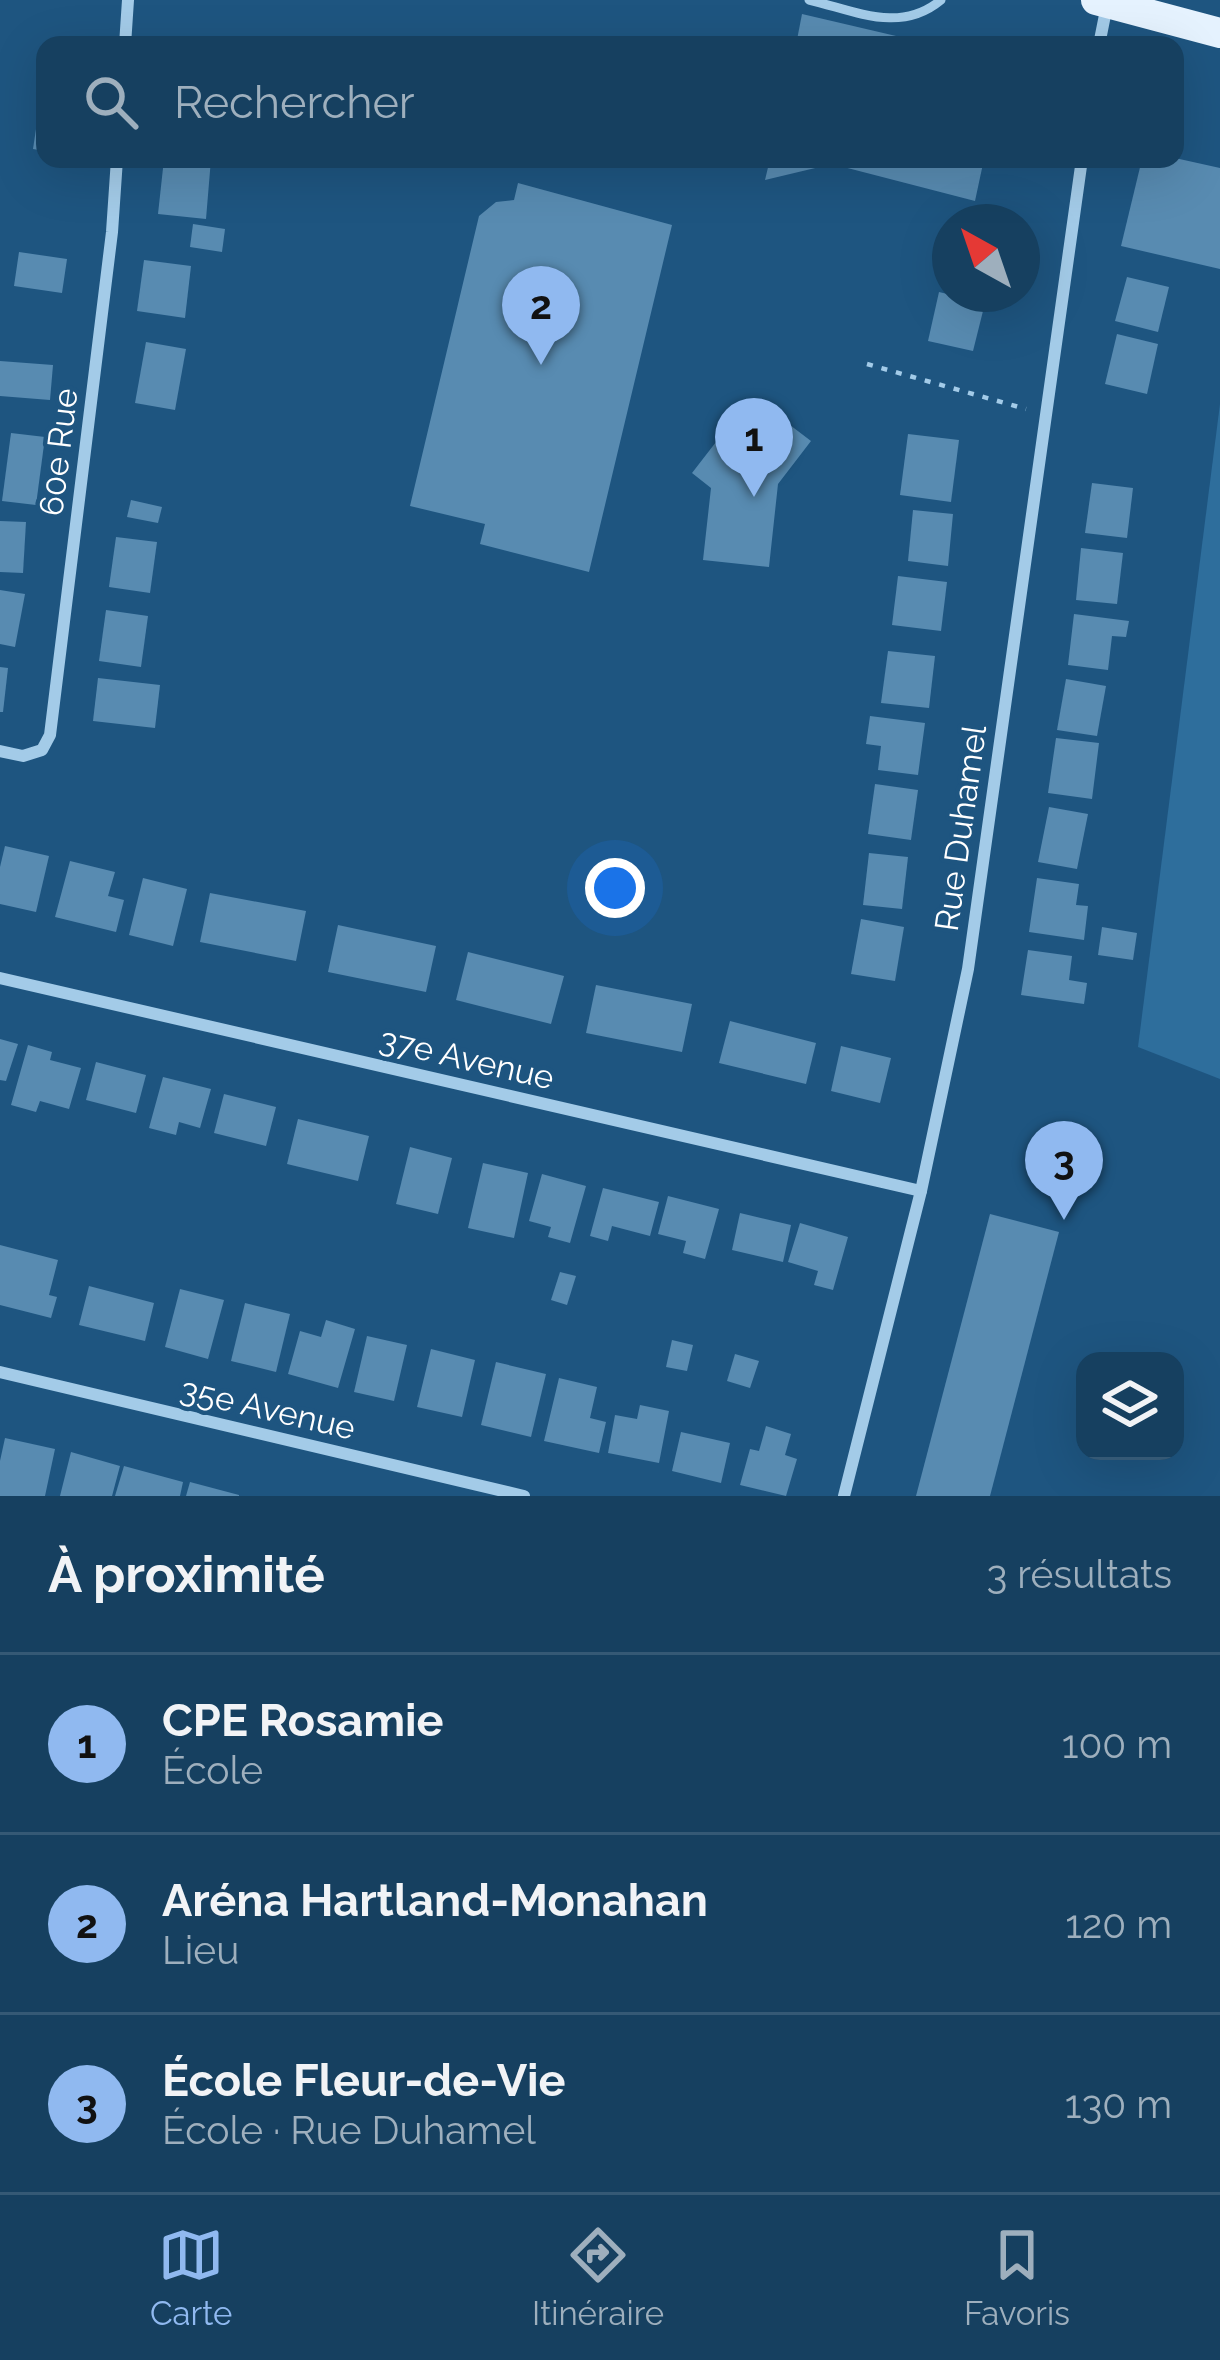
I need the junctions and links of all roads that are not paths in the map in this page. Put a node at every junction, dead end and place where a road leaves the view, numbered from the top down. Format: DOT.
graph roads {
  1 [pos="128,0"];
  2 [pos="809,0"];
  3 [pos="941,0"];
  4 [pos="1104,1"];
  5 [pos="1172,10"];
  6 [pos="1220,33"];
  7 [pos="126,36"];
  8 [pos="1101,36"];
  9 [pos="116,168"];
  10 [pos="1081,168"];
  11 [pos="0,751"];
  12 [pos="0,978"];
  13 [pos="921,1191"];
  14 [pos="0,1372"];
  15 [pos="524,1496"];
  16 [pos="844,1496"];
  1 -- 7 [label="street"];
  2 -- 3 [label="lane"];
  4 -- 5 [label="main road"];
  4 -- 8 [label="street"];
  5 -- 6 [label="main road"];
  9 -- 11 [label="street, 60e Rue"];
  10 -- 13 [label="street, Rue Duhamel"];
  12 -- 13 [label="street, 37e Avenue"];
  13 -- 16 [label="street, Rue Duhamel"];
  14 -- 15 [label="street, 35e Avenue"];
}
